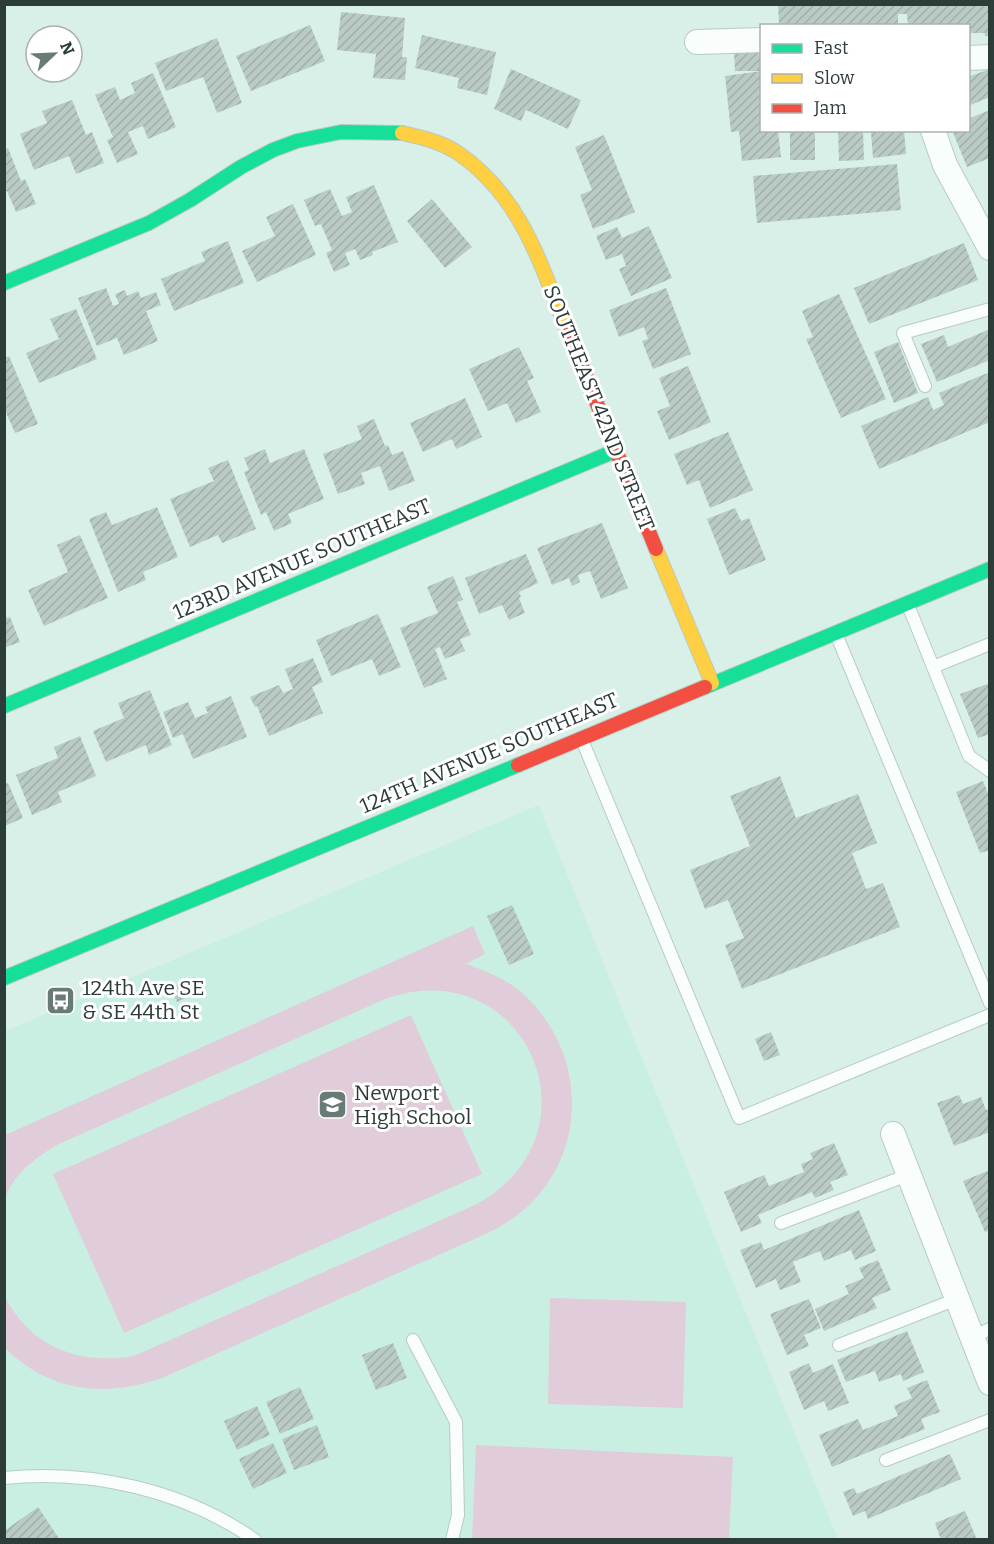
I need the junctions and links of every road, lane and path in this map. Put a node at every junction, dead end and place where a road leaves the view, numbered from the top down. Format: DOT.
graph roads {
  1 [pos="760,40"];
  2 [pos="697,42"];
  3 [pos="990,57"];
  4 [pos="970,58"];
  5 [pos="934,132"];
  6 [pos="990,248"];
  7 [pos="4,283"];
  8 [pos="990,309"];
  9 [pos="925,386"];
  10 [pos="615,451"];
  11 [pos="990,568"];
  12 [pos="907,603"];
  13 [pos="836,633"];
  14 [pos="990,644"];
  15 [pos="933,667"];
  16 [pos="712,683"];
  17 [pos="4,706"];
  18 [pos="581,737"];
  19 [pos="990,771"];
  20 [pos="4,978"];
  21 [pos="990,1003"];
  22 [pos="990,1015"];
  23 [pos="893,1134"];
  24 [pos="908,1175"];
  25 [pos="781,1223"];
  26 [pos="957,1299"];
  27 [pos="981,1333"];
  28 [pos="412,1340"];
  29 [pos="839,1345"];
  30 [pos="990,1383"];
  31 [pos="990,1420"];
  32 [pos="886,1460"];
  33 [pos="4,1478"];
  34 [pos="255,1539"];
  35 [pos="452,1539"];
  1 -- 2 [label="street"];
  3 -- 4 [label="street"];
  5 -- 6 [label="street"];
  7 -- 10 [label="street, SOUTHEAST 42ND STREET"];
  8 -- 9 [label="lane"];
  10 -- 16 [label="street, SOUTHEAST 42ND STREET"];
  10 -- 17 [label="street, 123RD AVENUE SOUTHEAST"];
  11 -- 12 [label="street, 124TH AVENUE SOUTHEAST"];
  12 -- 13 [label="street, 124TH AVENUE SOUTHEAST"];
  12 -- 15 [label="lane"];
  13 -- 16 [label="street, 124TH AVENUE SOUTHEAST"];
  13 -- 21 [label="lane"];
  14 -- 15 [label="lane"];
  15 -- 19 [label="lane"];
  16 -- 18 [label="street, 124TH AVENUE SOUTHEAST"];
  18 -- 20 [label="street, 124TH AVENUE SOUTHEAST"];
  18 -- 22 [label="lane"];
  23 -- 24 [label="street"];
  24 -- 25 [label="lane"];
  24 -- 26 [label="street"];
  26 -- 27 [label="street"];
  26 -- 29 [label="lane"];
  27 -- 30 [label="street"];
  28 -- 35 [label="lane"];
  31 -- 32 [label="lane"];
  33 -- 34 [label="lane"];
}
